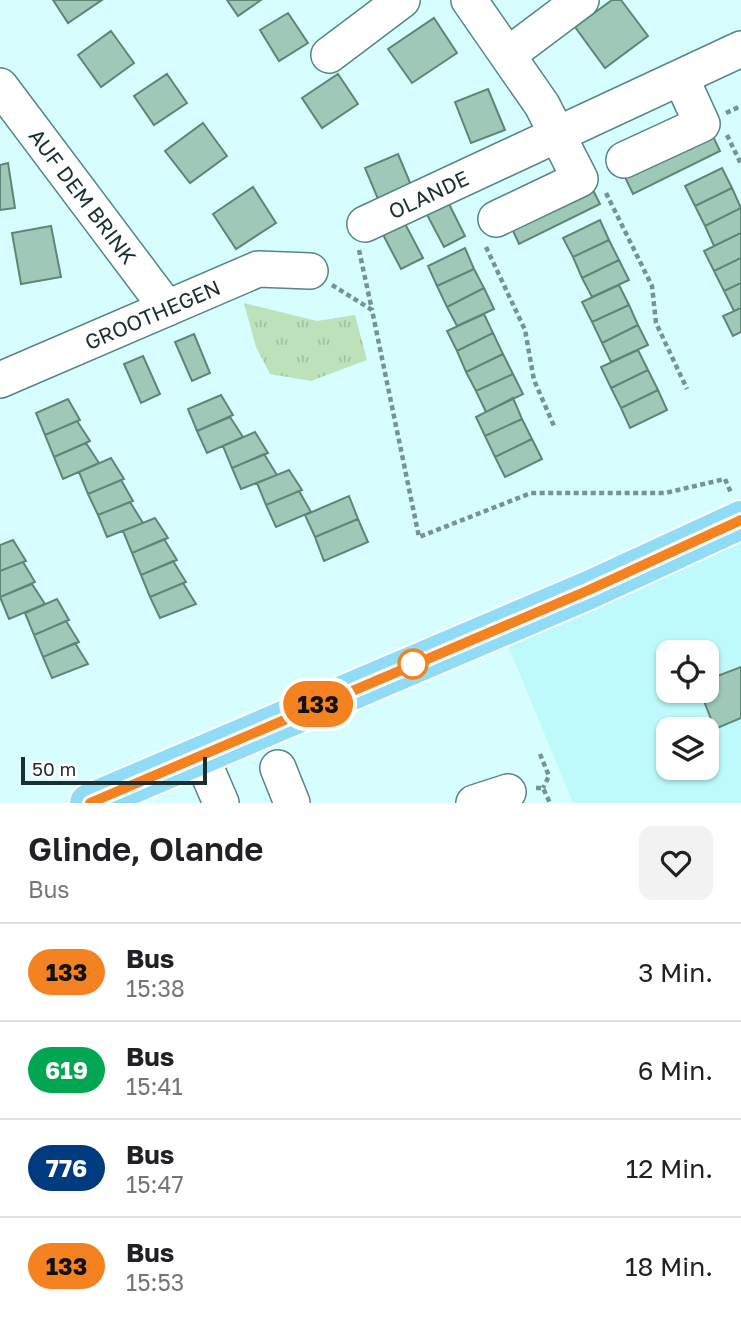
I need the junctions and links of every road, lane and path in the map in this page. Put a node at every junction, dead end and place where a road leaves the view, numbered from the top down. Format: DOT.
graph roads {
  1 [pos="402,0"];
  2 [pos="469,0"];
  3 [pos="581,0"];
  4 [pos="741,49"];
  5 [pos="509,54"];
  6 [pos="328,55"];
  7 [pos="681,78"];
  8 [pos="0,86"];
  9 [pos="559,136"];
  10 [pos="613,172"];
  11 [pos="360,228"];
  12 [pos="489,229"];
  13 [pos="310,271"];
  14 [pos="167,308"];
  15 [pos="372,310"];
  16 [pos="0,380"];
  17 [pos="687,389"];
  18 [pos="554,426"];
  19 [pos="738,511"];
  20 [pos="200,754"];
  21 [pos="540,754"];
  22 [pos="278,768"];
  23 [pos="543,788"];
  24 [pos="508,792"];
  25 [pos="89,803"];
  26 [pos="221,803"];
  27 [pos="292,803"];
  28 [pos="474,803"];
  1 -- 6 [label="street"];
  2 -- 5 [label="street"];
  3 -- 5 [label="street"];
  4 -- 7 [label="street, OLANDE"];
  5 -- 9 [label="street"];
  7 -- 9 [label="street, OLANDE"];
  7 -- 10 [label="street"];
  8 -- 14 [label="street, AUF DEM BRINK"];
  9 -- 11 [label="street, OLANDE"];
  9 -- 12 [label="street"];
  10 -- 17 [label="path"];
  11 -- 15 [label="path"];
  12 -- 18 [label="path"];
  13 -- 14 [label="street, GROOTHEGEN"];
  13 -- 15 [label="path"];
  14 -- 16 [label="street, GROOTHEGEN"];
  15 -- 19 [label="path"];
  19 -- 20 [label="main road"];
  20 -- 25 [label="main road"];
  20 -- 26 [label="street"];
  21 -- 23 [label="path"];
  22 -- 27 [label="street"];
  24 -- 28 [label="street"];
}
